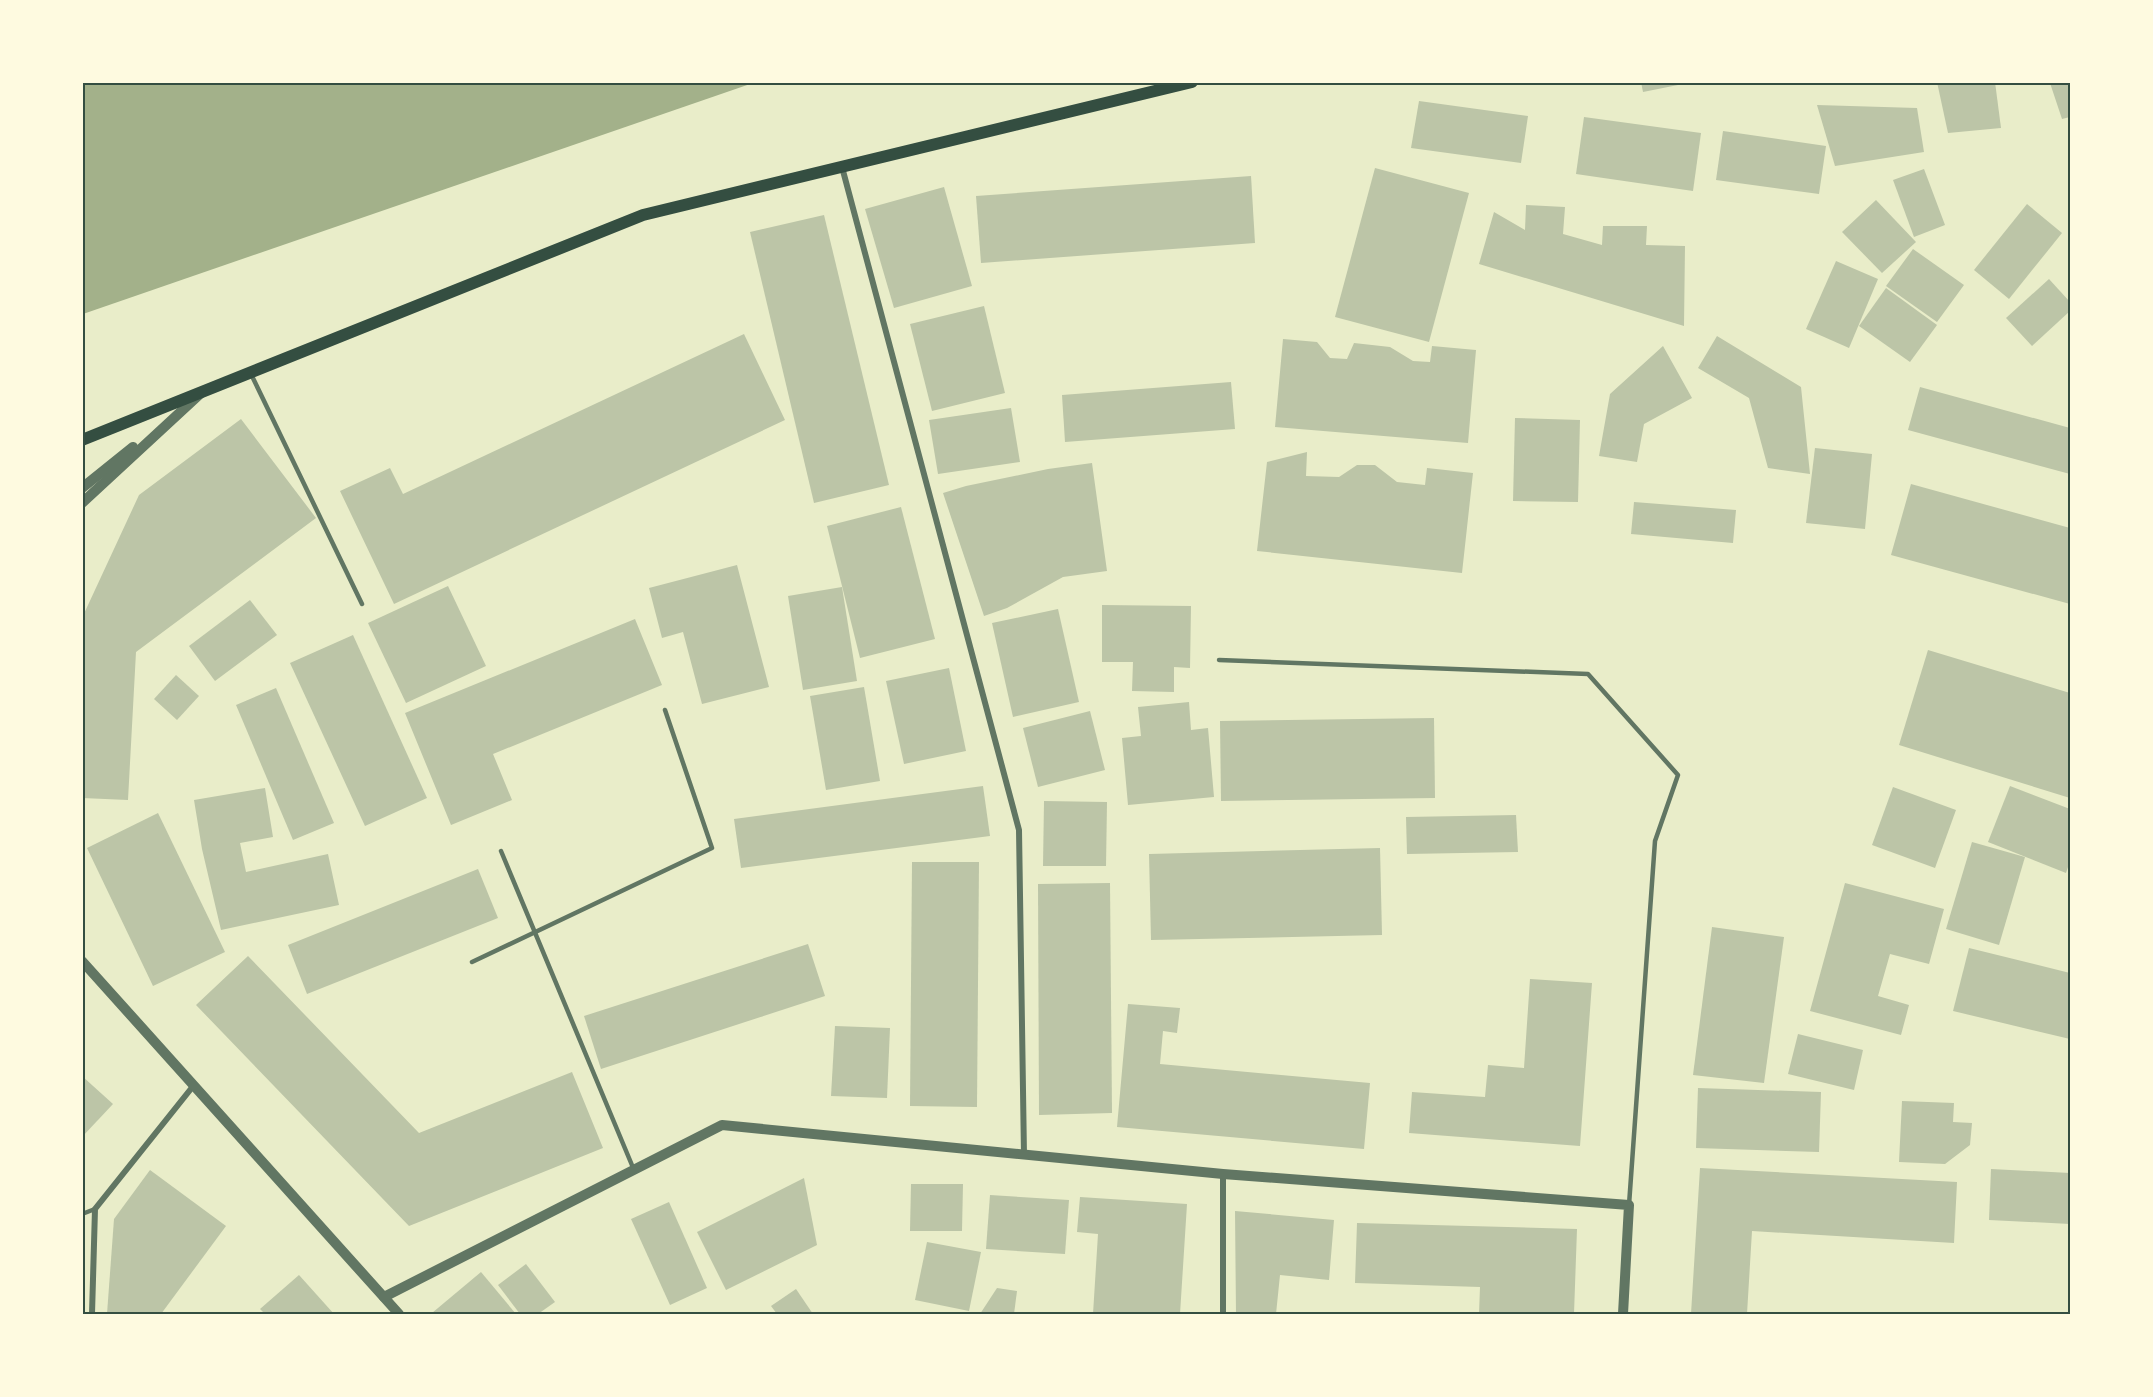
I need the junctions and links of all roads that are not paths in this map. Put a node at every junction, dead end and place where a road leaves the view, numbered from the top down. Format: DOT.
graph roads {
  1 [pos="1192,82"];
  2 [pos="842,167"];
  3 [pos="250,371"];
  4 [pos="206,389"];
  5 [pos="82,440"];
  6 [pos="82,488"];
  7 [pos="82,503"];
  8 [pos="362,603"];
  9 [pos="1219,660"];
  10 [pos="665,710"];
  11 [pos="501,851"];
  12 [pos="535,932"];
  13 [pos="82,961"];
  14 [pos="472,962"];
  15 [pos="194,1085"];
  16 [pos="1024,1155"];
  17 [pos="634,1170"];
  18 [pos="1223,1174"];
  19 [pos="1629,1205"];
  20 [pos="95,1209"];
  21 [pos="82,1214"];
  22 [pos="384,1298"];
  23 [pos="92,1314"];
  24 [pos="399,1314"];
  25 [pos="1223,1314"];
  26 [pos="1623,1314"];
  1 -- 2 [label="main road"];
  2 -- 3 [label="main road"];
  2 -- 16 [label="street"];
  3 -- 4 [label="main road"];
  3 -- 8 [label="lane"];
  4 -- 5 [label="main road"];
  4 -- 6 [label="street"];
  4 -- 7 [label="street"];
  9 -- 19 [label="lane"];
  10 -- 12 [label="lane"];
  11 -- 12 [label="lane"];
  12 -- 14 [label="lane"];
  12 -- 17 [label="lane"];
  13 -- 15 [label="street"];
  15 -- 20 [label="street"];
  15 -- 22 [label="street"];
  16 -- 17 [label="street"];
  16 -- 18 [label="street"];
  17 -- 22 [label="street"];
  18 -- 19 [label="street"];
  18 -- 25 [label="street"];
  19 -- 26 [label="street"];
  20 -- 21 [label="lane"];
  20 -- 23 [label="street"];
  22 -- 24 [label="street"];
}
